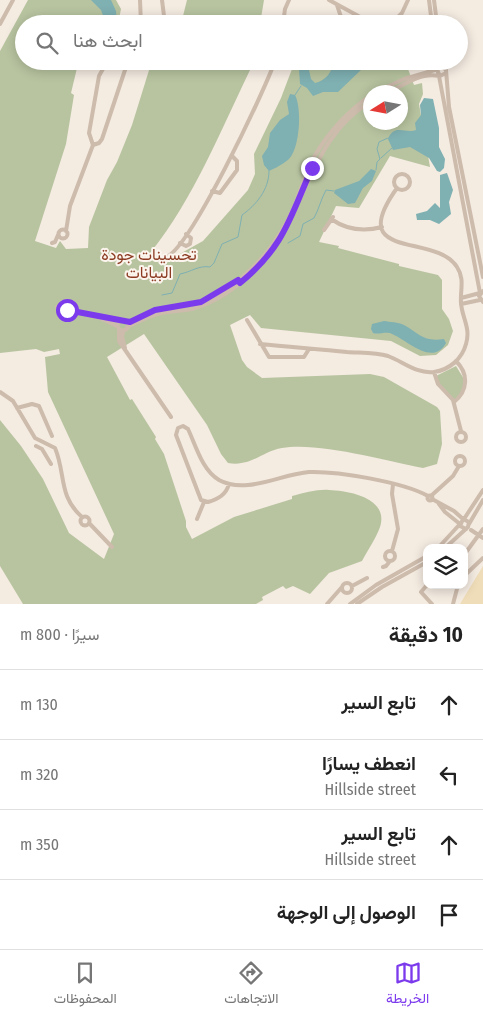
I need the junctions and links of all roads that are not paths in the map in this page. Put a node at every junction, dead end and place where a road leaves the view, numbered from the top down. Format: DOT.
graph roads {
  1 [pos="12,0"];
  2 [pos="140,0"];
  3 [pos="162,0"];
  4 [pos="289,0"];
  5 [pos="329,0"];
  6 [pos="408,0"];
  7 [pos="429,0"];
  8 [pos="434,0"];
  9 [pos="337,5"];
  10 [pos="141,15"];
  11 [pos="164,15"];
  12 [pos="284,15"];
  13 [pos="340,15"];
  14 [pos="353,15"];
  15 [pos="400,15"];
  16 [pos="431,15"];
  17 [pos="436,15"];
  18 [pos="0,24"];
  19 [pos="102,70"];
  20 [pos="123,70"];
  21 [pos="271,70"];
  22 [pos="432,70"];
  23 [pos="438,70"];
  24 [pos="445,70"];
  25 [pos="446,74"];
  26 [pos="439,76"];
  27 [pos="398,85"];
  28 [pos="403,85"];
  29 [pos="363,102"];
  30 [pos="363,108"];
  31 [pos="93,145"];
  32 [pos="232,156"];
  33 [pos="397,188"];
  34 [pos="212,191"];
  35 [pos="382,227"];
  36 [pos="324,230"];
  37 [pos="186,234"];
  38 [pos="52,243"];
  39 [pos="180,243"];
  40 [pos="166,257"];
  41 [pos="483,277"];
  42 [pos="239,281"];
  43 [pos="480,293"];
  44 [pos="468,296"];
  45 [pos="461,298"];
  46 [pos="468,302"];
  47 [pos="482,302"];
  48 [pos="461,304"];
  49 [pos="57,307"];
  50 [pos="98,317"];
  51 [pos="247,320"];
  52 [pos="120,321"];
  53 [pos="127,322"];
  54 [pos="122,328"];
  55 [pos="260,344"];
  56 [pos="309,349"];
  57 [pos="456,361"];
  58 [pos="434,372"];
  59 [pos="0,392"];
  60 [pos="454,402"];
  61 [pos="17,408"];
  62 [pos="171,417"];
  63 [pos="460,431"];
  64 [pos="52,436"];
  65 [pos="43,442"];
  66 [pos="36,446"];
  67 [pos="41,448"];
  68 [pos="51,464"];
  69 [pos="459,466"];
  70 [pos="229,484"];
  71 [pos="393,484"];
  72 [pos="483,490"];
  73 [pos="430,497"];
  74 [pos="483,500"];
  75 [pos="204,502"];
  76 [pos="439,504"];
  77 [pos="80,505"];
  78 [pos="450,509"];
  79 [pos="74,510"];
  80 [pos="446,514"];
  81 [pos="197,518"];
  82 [pos="464,519"];
  83 [pos="460,524"];
  84 [pos="469,524"];
  85 [pos="466,529"];
  86 [pos="483,529"];
  87 [pos="471,530"];
  88 [pos="478,535"];
  89 [pos="483,538"];
  90 [pos="442,544"];
  91 [pos="449,544"];
  92 [pos="112,547"];
  93 [pos="468,549"];
  94 [pos="392,551"];
  95 [pos="423,558"];
  96 [pos="483,558"];
  97 [pos="390,561"];
  98 [pos="423,564"];
  99 [pos="383,567"];
  100 [pos="468,572"];
  101 [pos="367,578"];
  102 [pos="343,585"];
  103 [pos="352,586"];
  104 [pos="424,589"];
  105 [pos="457,589"];
  106 [pos="343,591"];
  107 [pos="336,592"];
  108 [pos="327,604"];
  109 [pos="350,604"];
  110 [pos="357,604"];
  111 [pos="432,604"];
  112 [pos="453,604"];
  1 -- 18 [label="street"];
  2 -- 10 [label="street"];
  3 -- 11 [label="street"];
  4 -- 12 [label="street"];
  5 -- 9 [label="street"];
  6 -- 15 [label="street"];
  7 -- 16 [label="street"];
  8 -- 17 [label="street"];
  9 -- 13 [label="street"];
  9 -- 14 [label="street"];
  19 -- 31 [label="street"];
  20 -- 31 [label="street"];
  21 -- 32 [label="street"];
  22 -- 27 [label="street"];
  23 -- 26 [label="street"];
  24 -- 25 [label="street"];
  25 -- 26 [label="street"];
  25 -- 41 [label="street"];
  26 -- 28 [label="street"];
  26 -- 43 [label="street"];
  29 -- 42 [label="street"];
  30 -- 42 [label="street"];
  31 -- 38 [label="street"];
  32 -- 34 [label="street"];
  32 -- 34 [label="street"];
  33 -- 33 [label="street"];
  33 -- 35 [label="street"];
  34 -- 37 [label="street"];
  35 -- 36 [label="street"];
  35 -- 45 [label="street"];
  37 -- 39 [label="street"];
  37 -- 39 [label="street"];
  39 -- 40 [label="street"];
  42 -- 53 [label="street"];
  42 -- 54 [label="street"];
  43 -- 44 [label="street"];
  43 -- 47 [label="street"];
  44 -- 45 [label="street"];
  44 -- 46 [label="street"];
  45 -- 48 [label="street"];
  46 -- 47 [label="street"];
  46 -- 48 [label="street"];
  48 -- 57 [label="street"];
  49 -- 50 [label="street"];
  50 -- 52 [label="street"];
  50 -- 54 [label="street"];
  51 -- 55 [label="street"];
  52 -- 53 [label="street"];
  52 -- 54 [label="street"];
  53 -- 54 [label="street"];
  54 -- 62 [label="street"];
  55 -- 56 [label="street"];
  55 -- 56 [label="street"];
  56 -- 58 [label="street"];
  57 -- 58 [label="street"];
  57 -- 60 [label="street"];
  58 -- 60 [label="street"];
  59 -- 61 [label="street"];
  60 -- 63 [label="street"];
  61 -- 64 [label="street"];
  61 -- 65 [label="street"];
  65 -- 67 [label="street"];
  65 -- 79 [label="street"];
  66 -- 67 [label="street"];
  67 -- 68 [label="street"];
  69 -- 69 [label="street"];
  69 -- 73 [label="street"];
  70 -- 71 [label="street"];
  70 -- 75 [label="street"];
  70 -- 75 [label="street"];
  71 -- 73 [label="street"];
  71 -- 94 [label="street"];
  72 -- 82 [label="street"];
  73 -- 76 [label="street"];
  74 -- 84 [label="street"];
  75 -- 81 [label="street"];
  76 -- 78 [label="street"];
  76 -- 80 [label="street"];
  77 -- 79 [label="street"];
  78 -- 80 [label="street"];
  78 -- 82 [label="street"];
  79 -- 92 [label="street"];
  80 -- 83 [label="street"];
  82 -- 83 [label="street"];
  82 -- 84 [label="street"];
  83 -- 85 [label="street"];
  83 -- 90 [label="street"];
  84 -- 85 [label="street"];
  85 -- 91 [label="street"];
  86 -- 88 [label="street"];
  87 -- 88 [label="street"];
  88 -- 89 [label="street"];
  88 -- 93 [label="street"];
  94 -- 97 [label="street"];
  94 -- 97 [label="street"];
  95 -- 109 [label="street"];
  96 -- 100 [label="street"];
  97 -- 99 [label="street"];
  98 -- 110 [label="street"];
  101 -- 103 [label="street"];
  102 -- 103 [label="street"];
  102 -- 106 [label="street"];
  102 -- 107 [label="street"];
  103 -- 106 [label="street"];
  104 -- 111 [label="street"];
  105 -- 112 [label="street"];
  106 -- 107 [label="street"];
  107 -- 108 [label="street"];
}
